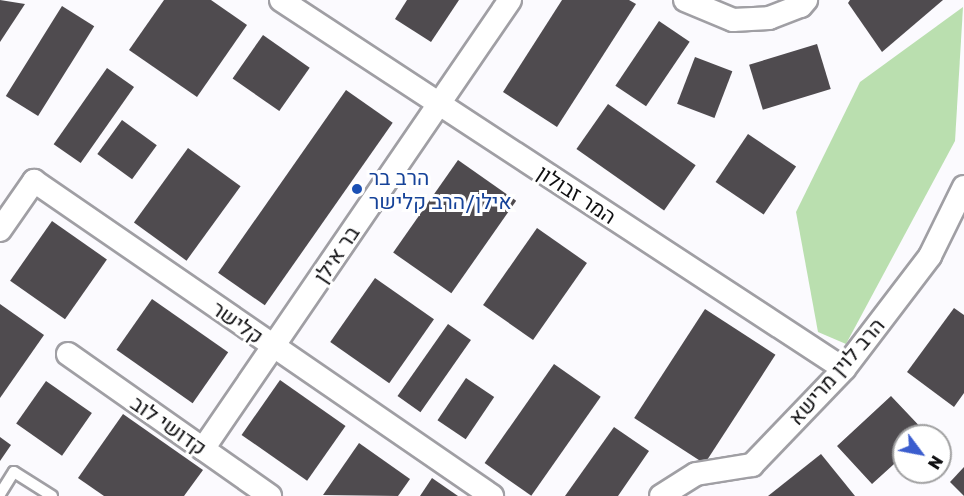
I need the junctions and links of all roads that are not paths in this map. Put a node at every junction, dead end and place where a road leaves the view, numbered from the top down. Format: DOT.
graph roads {
  1 [pos="281,0"];
  2 [pos="510,0"];
  3 [pos="685,0"];
  4 [pos="806,0"];
  5 [pos="439,104"];
  6 [pos="964,187"];
  7 [pos="0,230"];
  8 [pos="273,346"];
  9 [pos="68,354"];
  10 [pos="844,369"];
  11 [pos="203,449"];
  12 [pos="0,494"];
  13 [pos="52,496"];
  14 [pos="270,496"];
  15 [pos="492,496"];
  16 [pos="662,496"];
  1 -- 5 [label="street, המר זבולון"];
  2 -- 5 [label="street, בר אילן"];
  3 -- 4 [label="street"];
  5 -- 8 [label="street, בר אילן"];
  5 -- 10 [label="street, המר זבולון"];
  6 -- 10 [label="street, הרב לוין מרישא"];
  7 -- 8 [label="street, קלישר"];
  8 -- 11 [label="street, בר אילן"];
  8 -- 15 [label="street, קלישר"];
  9 -- 11 [label="street, קדושי לוב"];
  10 -- 16 [label="street, הרב לוין מרישא"];
  11 -- 14 [label="street, קדושי לוב"];
  12 -- 13 [label="lane"];
}
